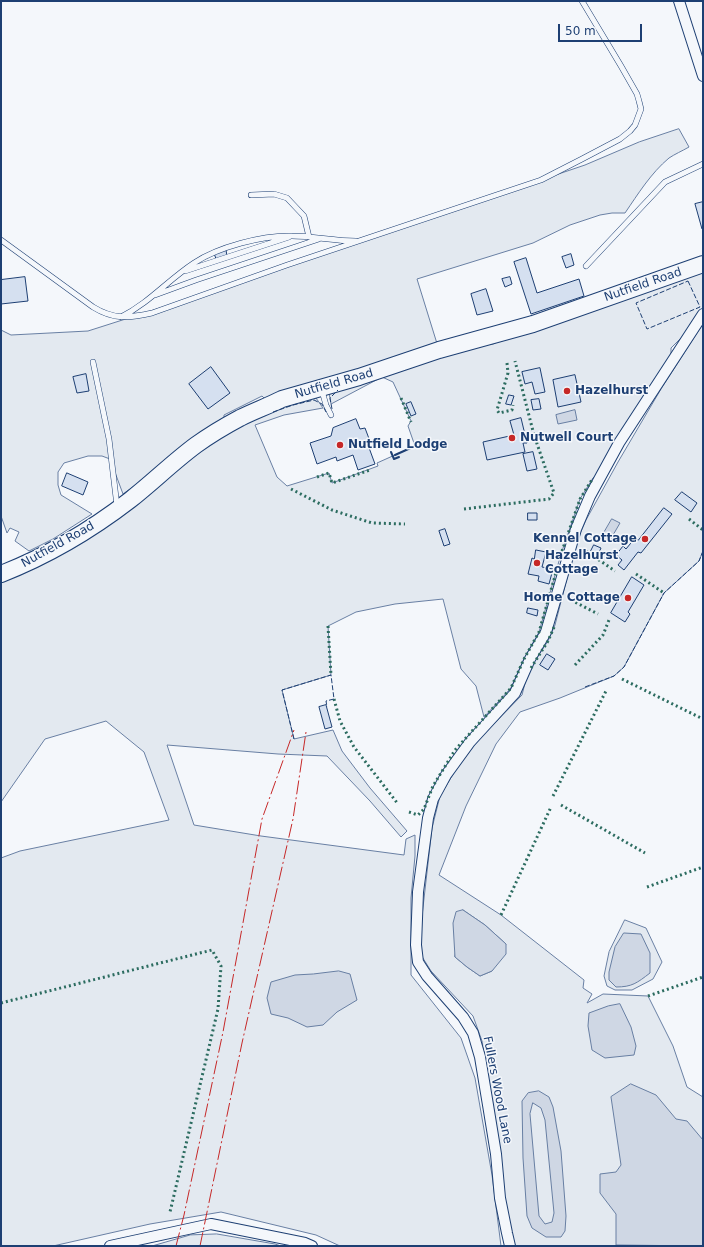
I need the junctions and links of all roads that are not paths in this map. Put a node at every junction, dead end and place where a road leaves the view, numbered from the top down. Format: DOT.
graph roads {
  1 [pos="582,1"];
  2 [pos="679,1"];
  3 [pos="703,76"];
  4 [pos="703,164"];
  5 [pos="251,195"];
  6 [pos="293,236"];
  7 [pos="309,237"];
  8 [pos="322,238"];
  9 [pos="1,240"];
  10 [pos="361,240"];
  11 [pos="703,264"];
  12 [pos="586,266"];
  13 [pos="178,273"];
  14 [pos="152,296"];
  15 [pos="703,314"];
  16 [pos="120,317"];
  17 [pos="92,362"];
  18 [pos="322,388"];
  19 [pos="331,415"];
  20 [pos="118,509"];
  21 [pos="1,574"];
  22 [pos="110,1246"];
  23 [pos="312,1246"];
  24 [pos="510,1246"];
  1 -- 10 [label="lane"];
  2 -- 3 [label="street"];
  4 -- 12 [label="lane"];
  5 -- 7 [label="lane"];
  6 -- 7 [label="lane"];
  6 -- 13 [label="lane"];
  6 -- 13 [label="lane"];
  7 -- 8 [label="lane"];
  8 -- 10 [label="lane"];
  8 -- 14 [label="lane"];
  9 -- 16 [label="lane"];
  10 -- 16 [label="lane"];
  11 -- 18 [label="main road, Nutfield Road"];
  13 -- 14 [label="lane"];
  14 -- 16 [label="lane"];
  15 -- 24 [label="street, Fullers Wood Lane"];
  17 -- 20 [label="lane"];
  18 -- 19 [label="lane"];
  18 -- 20 [label="main road, Nutfield Road"];
  20 -- 21 [label="main road, Nutfield Road"];
  22 -- 23 [label="street"];
}
